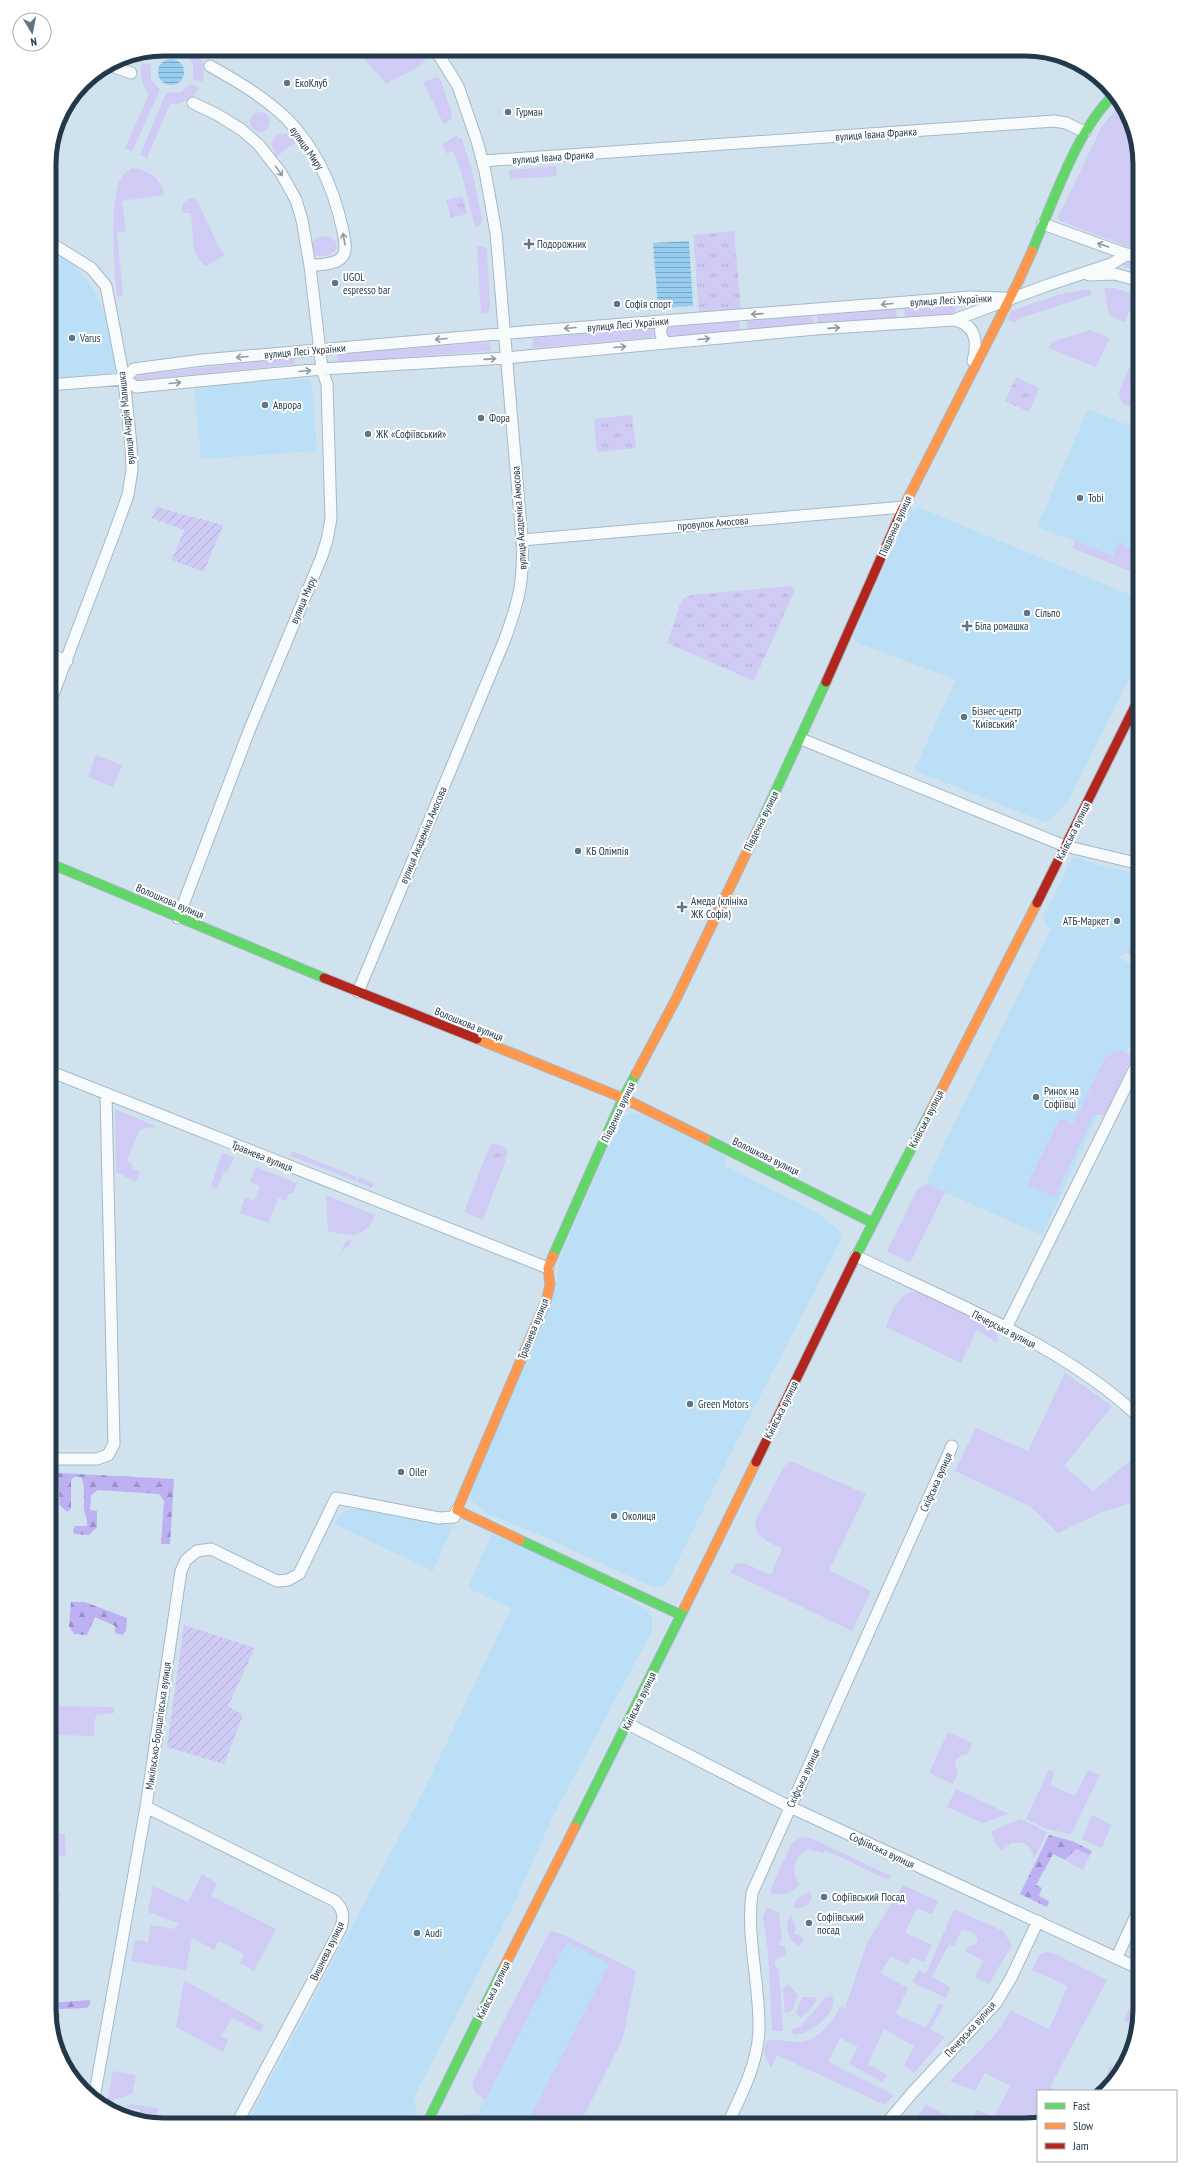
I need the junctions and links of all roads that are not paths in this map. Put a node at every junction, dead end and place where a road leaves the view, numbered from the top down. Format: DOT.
graph roads {
  1 [pos="439,56"];
  2 [pos="210,66"];
  3 [pos="116,67"];
  4 [pos="131,73"];
  5 [pos="1111,98"];
  6 [pos="193,103"];
  7 [pos="1085,132"];
  8 [pos="483,161"];
  9 [pos="1043,224"];
  10 [pos="56,246"];
  11 [pos="1128,254"];
  12 [pos="1133,256"];
  13 [pos="310,266"];
  14 [pos="1080,275"];
  15 [pos="1133,279"];
  16 [pos="954,298"];
  17 [pos="1010,298"];
  18 [pos="954,320"];
  19 [pos="665,321"];
  20 [pos="504,334"];
  21 [pos="666,343"];
  22 [pos="320,350"];
  23 [pos="506,358"];
  24 [pos="322,369"];
  25 [pos="970,372"];
  26 [pos="124,379"];
  27 [pos="56,384"];
  28 [pos="904,507"];
  29 [pos="522,540"];
  30 [pos="56,657"];
  31 [pos="67,661"];
  32 [pos="56,688"];
  33 [pos="1133,710"];
  34 [pos="801,739"];
  35 [pos="1065,846"];
  36 [pos="1133,862"];
  37 [pos="56,866"];
  38 [pos="178,918"];
  39 [pos="358,992"];
  40 [pos="56,1074"];
  41 [pos="1133,1074"];
  42 [pos="106,1094"];
  43 [pos="623,1098"];
  44 [pos="873,1223"];
  45 [pos="856,1256"];
  46 [pos="548,1268"];
  47 [pos="1006,1328"];
  48 [pos="1133,1412"];
  49 [pos="952,1446"];
  50 [pos="56,1459"];
  51 [pos="457,1510"];
  52 [pos="681,1615"];
  53 [pos="628,1724"];
  54 [pos="146,1807"];
  55 [pos="790,1807"];
  56 [pos="1038,1922"];
  57 [pos="1133,1923"];
  58 [pos="1117,1958"];
  59 [pos="1133,1966"];
  60 [pos="95,2093"];
  61 [pos="240,2118"];
  62 [pos="429,2118"];
  63 [pos="730,2118"];
  64 [pos="891,2118"];
  1 -- 8 [label="street, вулиця Академіка Амосова"];
  13 -- 2 [label="street, вулиця Миру, one-way"];
  3 -- 4 [label="street"];
  5 -- 7 [label="street"];
  6 -- 13 [label="street, вулиця Миру, one-way"];
  7 -- 8 [label="street, вулиця Івана Франка"];
  7 -- 9 [label="street"];
  8 -- 20 [label="street, вулиця Академіка Амосова"];
  11 -- 9 [label="street, one-way"];
  9 -- 17 [label="street"];
  10 -- 26 [label="street, вулиця Андрія Малишка"];
  11 -- 12 [label="street"];
  11 -- 14 [label="street"];
  13 -- 22 [label="street, вулиця Миру"];
  14 -- 15 [label="street"];
  14 -- 17 [label="street"];
  16 -- 17 [label="street, вулиця Лесі Українки"];
  16 -- 18 [label="street"];
  16 -- 19 [label="street, вулиця Лесі Українки, one-way"];
  17 -- 18 [label="street, вулиця Лесі Українки"];
  17 -- 25 [label="street, Південна вулиця"];
  21 -- 18 [label="street, вулиця Лесі Українки, one-way"];
  18 -- 25 [label="street, Південна вулиця"];
  19 -- 20 [label="street, вулиця Лесі Українки, one-way"];
  19 -- 21 [label="street"];
  20 -- 22 [label="street, вулиця Лесі Українки, one-way"];
  20 -- 23 [label="street, вулиця Академіка Амосова"];
  23 -- 21 [label="street, вулиця Лесі Українки, one-way"];
  22 -- 24 [label="street, вулиця Миру"];
  22 -- 26 [label="street, вулиця Лесі Українки, one-way"];
  24 -- 23 [label="street, вулиця Лесі Українки, one-way"];
  23 -- 29 [label="street, вулиця Академіка Амосова"];
  26 -- 24 [label="street, вулиця Лесі Українки, one-way"];
  24 -- 38 [label="street, вулиця Миру"];
  25 -- 28 [label="street, Південна вулиця"];
  26 -- 27 [label="street, вулиця Лесі Українки"];
  26 -- 31 [label="street, вулиця Андрія Малишка"];
  28 -- 29 [label="street, провулок Амосова"];
  28 -- 34 [label="street, Південна вулиця"];
  29 -- 39 [label="street, вулиця Академіка Амосова"];
  30 -- 31 [label="street"];
  31 -- 32 [label="street, вулиця Андрія Малишка"];
  33 -- 35 [label="street, Київська вулиця"];
  34 -- 35 [label="street"];
  34 -- 43 [label="street, Південна вулиця"];
  35 -- 36 [label="street"];
  35 -- 44 [label="street, Київська вулиця"];
  37 -- 38 [label="street, Волошкова вулиця"];
  38 -- 39 [label="street, Волошкова вулиця"];
  39 -- 43 [label="street, Волошкова вулиця"];
  40 -- 42 [label="street, Травнева вулиця"];
  41 -- 47 [label="street"];
  42 -- 46 [label="street, Травнева вулиця"];
  42 -- 50 [label="street"];
  43 -- 44 [label="street, Волошкова вулиця"];
  43 -- 46 [label="street, Південна вулиця"];
  44 -- 45 [label="street, Київська вулиця"];
  45 -- 47 [label="street, Печерська вулиця"];
  45 -- 52 [label="street, Київська вулиця"];
  46 -- 51 [label="street, Травнева вулиця"];
  47 -- 48 [label="street, Печерська вулиця"];
  49 -- 55 [label="street, Скіфська вулиця"];
  51 -- 52 [label="street"];
  51 -- 54 [label="street, Микільсько-Борщагівська вулиця"];
  52 -- 53 [label="street, Київська вулиця"];
  53 -- 55 [label="street, Софіївська вулиця"];
  53 -- 62 [label="street, Київська вулиця"];
  54 -- 60 [label="street, Микільсько-Борщагівська вулиця"];
  54 -- 61 [label="street, Вишнева вулиця"];
  55 -- 56 [label="street, Софіївська вулиця"];
  55 -- 63 [label="street, Скіфська вулиця"];
  56 -- 58 [label="street, Софіївська вулиця"];
  56 -- 64 [label="street, Печерська вулиця"];
  57 -- 58 [label="street"];
  58 -- 59 [label="street, Софіївська вулиця"];
}
